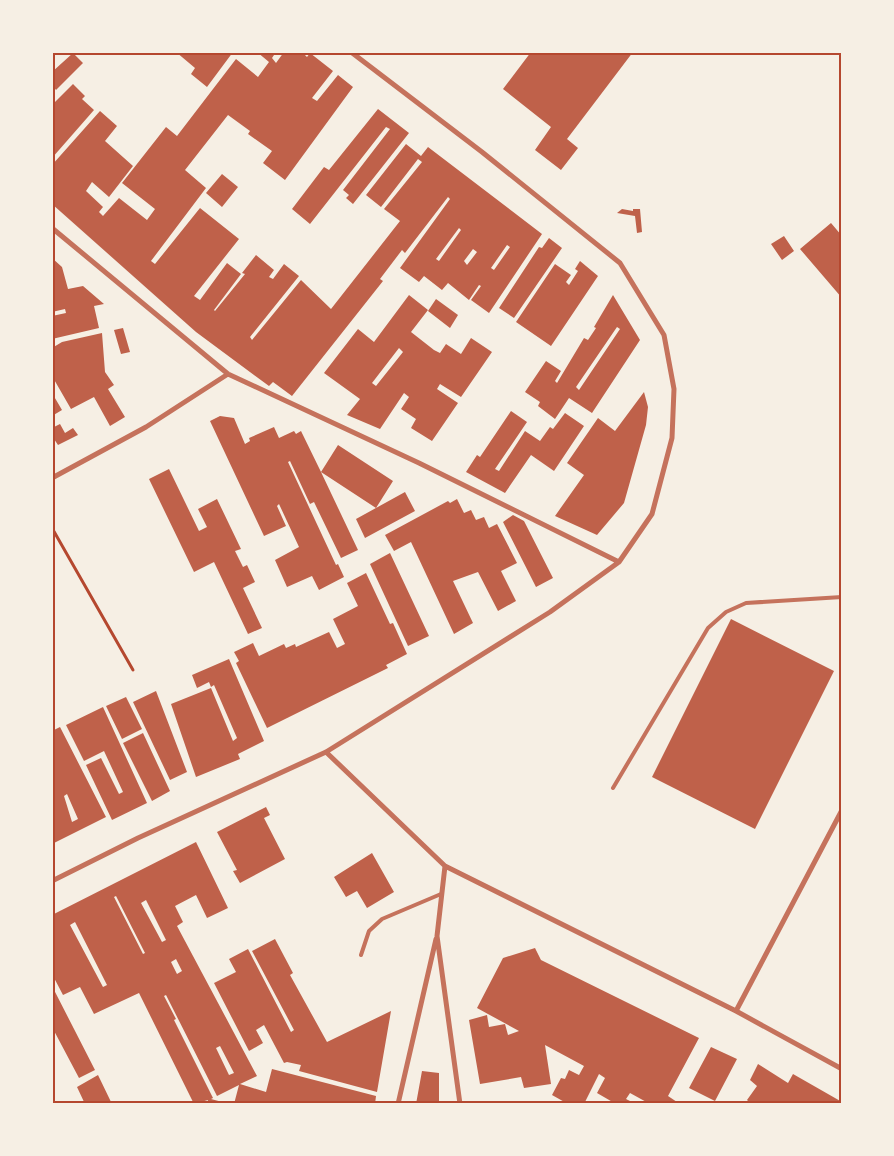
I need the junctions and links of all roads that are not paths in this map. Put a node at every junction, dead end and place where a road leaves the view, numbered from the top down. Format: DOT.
graph roads {
  1 [pos="351,52"];
  2 [pos="52,228"];
  3 [pos="228,374"];
  4 [pos="52,478"];
  5 [pos="619,562"];
  6 [pos="842,597"];
  7 [pos="326,752"];
  8 [pos="613,788"];
  9 [pos="842,810"];
  10 [pos="445,866"];
  11 [pos="52,881"];
  12 [pos="441,894"];
  13 [pos="437,936"];
  14 [pos="361,956"];
  15 [pos="736,1011"];
  16 [pos="842,1069"];
  17 [pos="398,1104"];
  18 [pos="460,1104"];
  1 -- 5 [label="street"];
  2 -- 3 [label="street"];
  3 -- 4 [label="street"];
  3 -- 5 [label="street"];
  5 -- 7 [label="street"];
  6 -- 8 [label="lane"];
  7 -- 10 [label="street"];
  7 -- 11 [label="street"];
  9 -- 15 [label="street"];
  10 -- 12 [label="street"];
  10 -- 15 [label="street"];
  12 -- 13 [label="street"];
  12 -- 14 [label="lane"];
  13 -- 17 [label="street"];
  13 -- 18 [label="street"];
  15 -- 16 [label="street"];
}
